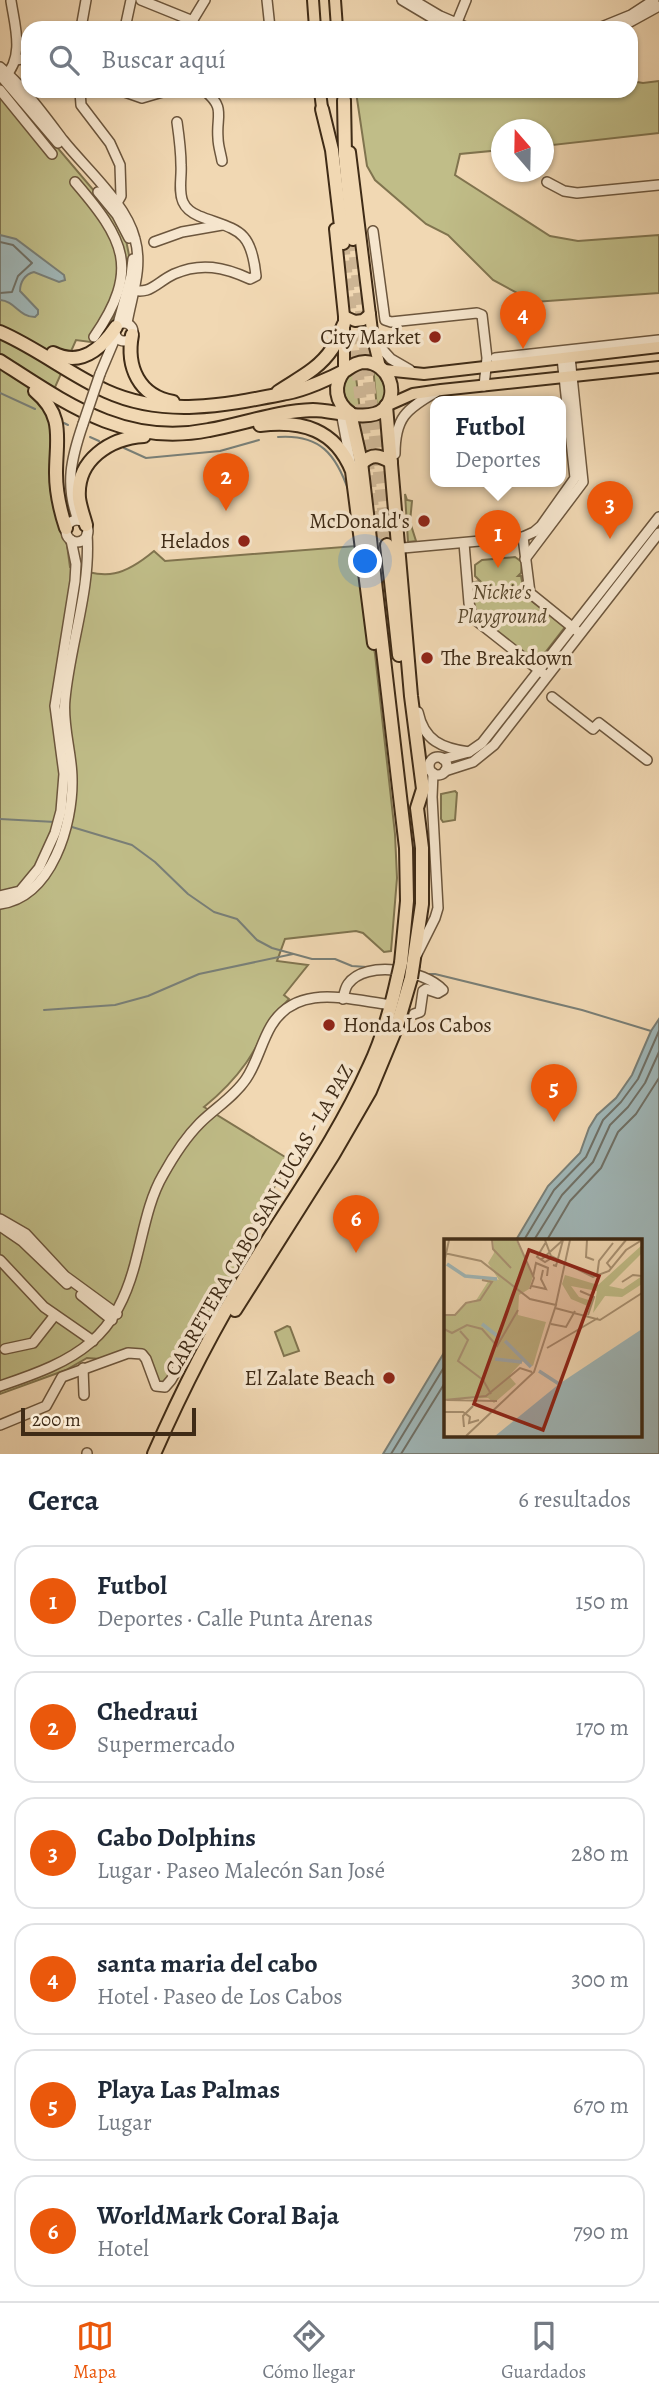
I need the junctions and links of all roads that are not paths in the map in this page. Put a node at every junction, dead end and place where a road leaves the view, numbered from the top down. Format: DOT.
graph roads {
  1 [pos="86,0"];
  2 [pos="131,0"];
  3 [pos="141,0"];
  4 [pos="205,0"];
  5 [pos="267,0"];
  6 [pos="313,0"];
  7 [pos="335,0"];
  8 [pos="402,0"];
  9 [pos="413,0"];
  10 [pos="466,0"];
  11 [pos="654,0"];
  12 [pos="11,1"];
  13 [pos="643,4"];
  14 [pos="659,6"];
  15 [pos="82,21"];
  16 [pos="126,21"];
  17 [pos="183,21"];
  18 [pos="193,21"];
  19 [pos="269,21"];
  20 [pos="314,21"];
  21 [pos="336,21"];
  22 [pos="442,21"];
  23 [pos="444,21"];
  24 [pos="456,21"];
  25 [pos="612,21"];
  26 [pos="632,21"];
  27 [pos="21,59"];
  28 [pos="16,60"];
  29 [pos="0,67"];
  30 [pos="3,77"];
  31 [pos="0,90"];
  32 [pos="21,97"];
  33 [pos="22,98"];
  34 [pos="79,98"];
  35 [pos="212,98"];
  36 [pos="321,98"];
  37 [pos="344,98"];
  38 [pos="344,98"];
  39 [pos="322,109"];
  40 [pos="177,121"];
  41 [pos="52,154"];
  42 [pos="222,161"];
  43 [pos="75,182"];
  44 [pos="547,182"];
  45 [pos="659,185"];
  46 [pos="115,207"];
  47 [pos="224,224"];
  48 [pos="373,230"];
  49 [pos="154,242"];
  50 [pos="252,254"];
  51 [pos="122,264"];
  52 [pos="136,266"];
  53 [pos="237,273"];
  54 [pos="131,290"];
  55 [pos="370,314"];
  56 [pos="344,320"];
  57 [pos="0,329"];
  58 [pos="123,331"];
  59 [pos="94,337"];
  60 [pos="373,339"];
  61 [pos="659,340"];
  62 [pos="659,347"];
  63 [pos="566,357"];
  64 [pos="495,358"];
  65 [pos="0,361"];
  66 [pos="0,367"];
  67 [pos="659,367"];
  68 [pos="485,368"];
  69 [pos="382,369"];
  70 [pos="344,370"];
  71 [pos="418,374"];
  72 [pos="568,377"];
  73 [pos="484,386"];
  74 [pos="441,390"];
  75 [pos="271,396"];
  76 [pos="222,404"];
  77 [pos="386,406"];
  78 [pos="345,413"];
  79 [pos="225,427"];
  80 [pos="166,434"];
  81 [pos="391,462"];
  82 [pos="357,468"];
  83 [pos="659,517"];
  84 [pos="551,520"];
  85 [pos="76,528"];
  86 [pos="659,533"];
  87 [pos="523,537"];
  88 [pos="464,543"];
  89 [pos="403,548"];
  90 [pos="641,548"];
  91 [pos="525,559"];
  92 [pos="76,607"];
  93 [pos="576,630"];
  94 [pos="412,654"];
  95 [pos="543,673"];
  96 [pos="411,696"];
  97 [pos="552,696"];
  98 [pos="469,752"];
  99 [pos="443,759"];
  100 [pos="647,760"];
  101 [pos="445,771"];
  102 [pos="433,774"];
  103 [pos="401,805"];
  104 [pos="417,808"];
  105 [pos="0,896"];
  106 [pos="14,897"];
  107 [pos="0,904"];
  108 [pos="410,961"];
  109 [pos="404,977"];
  110 [pos="343,999"];
  111 [pos="392,1005"];
  112 [pos="414,1014"];
  113 [pos="0,1219"];
  114 [pos="0,1226"];
  115 [pos="38,1250"];
  116 [pos="0,1260"];
  117 [pos="225,1312"];
  118 [pos="55,1315"];
  119 [pos="114,1317"];
  120 [pos="93,1340"];
  121 [pos="5,1349"];
  122 [pos="83,1368"];
  123 [pos="0,1386"];
  124 [pos="85,1395"];
  125 [pos="173,1410"];
  126 [pos="0,1425"];
  127 [pos="149,1454"];
  128 [pos="154,1454"];
  129 [pos="163,1454"];
  1 -- 15 [label="street"];
  2 -- 16 [label="street"];
  3 -- 17 [label="street"];
  4 -- 18 [label="street"];
  5 -- 19 [label="street"];
  6 -- 20 [label="main road"];
  7 -- 21 [label="main road"];
  8 -- 22 [label="street"];
  9 -- 23 [label="street"];
  10 -- 24 [label="street"];
  11 -- 13 [label="street"];
  12 -- 28 [label="street"];
  13 -- 25 [label="street"];
  14 -- 26 [label="street"];
  27 -- 28 [label="street"];
  28 -- 30 [label="street"];
  29 -- 30 [label="street"];
  30 -- 32 [label="street"];
  31 -- 41 [label="street"];
  33 -- 46 [label="street"];
  34 -- 46 [label="street"];
  35 -- 42 [label="street"];
  36 -- 39 [label="main road"];
  37 -- 39 [label="highway"];
  38 -- 55 [label="main road"];
  39 -- 56 [label="main road"];
  40 -- 47 [label="street"];
  43 -- 51 [label="street"];
  44 -- 45 [label="street"];
  46 -- 52 [label="street"];
  47 -- 49 [label="street"];
  47 -- 50 [label="street"];
  48 -- 68 [label="street"];
  50 -- 53 [label="street"];
  50 -- 53 [label="street"];
  51 -- 52 [label="street"];
  51 -- 59 [label="street"];
  52 -- 54 [label="street"];
  53 -- 54 [label="street"];
  54 -- 58 [label="street"];
  55 -- 56 [label="main road"];
  55 -- 60 [label="main road"];
  56 -- 70 [label="main road"];
  56 -- 75 [label="highway"];
  57 -- 58 [label="highway"];
  57 -- 76 [label="highway"];
  58 -- 76 [label="highway"];
  58 -- 85 [label="street, bridge"];
  60 -- 69 [label="main road"];
  60 -- 71 [label="street"];
  61 -- 64 [label="street"];
  62 -- 63 [label="main road"];
  63 -- 68 [label="main road"];
  63 -- 72 [label="street"];
  65 -- 80 [label="highway"];
  66 -- 85 [label="highway"];
  67 -- 72 [label="main road"];
  68 -- 71 [label="main road"];
  68 -- 73 [label="street"];
  69 -- 70 [label="highway"];
  69 -- 71 [label="main road"];
  69 -- 77 [label="highway"];
  70 -- 75 [label="highway"];
  70 -- 78 [label="highway"];
  72 -- 73 [label="main road"];
  72 -- 84 [label="street"];
  73 -- 74 [label="main road"];
  74 -- 77 [label="main road"];
  74 -- 89 [label="street"];
  75 -- 76 [label="highway"];
  77 -- 78 [label="highway"];
  77 -- 81 [label="highway"];
  78 -- 79 [label="highway"];
  78 -- 82 [label="highway"];
  79 -- 80 [label="highway"];
  79 -- 82 [label="highway"];
  80 -- 85 [label="highway"];
  81 -- 82 [label="highway"];
  81 -- 96 [label="highway"];
  82 -- 103 [label="highway"];
  83 -- 90 [label="street"];
  84 -- 87 [label="street"];
  84 -- 91 [label="street"];
  85 -- 92 [label="street"];
  85 -- 92 [label="street"];
  86 -- 90 [label="street"];
  87 -- 88 [label="street"];
  87 -- 91 [label="street"];
  88 -- 89 [label="street"];
  88 -- 95 [label="street"];
  89 -- 94 [label="street"];
  90 -- 93 [label="street"];
  91 -- 93 [label="street"];
  92 -- 106 [label="street"];
  93 -- 95 [label="street"];
  94 -- 96 [label="highway"];
  94 -- 98 [label="street"];
  95 -- 98 [label="street"];
  95 -- 101 [label="street"];
  96 -- 104 [label="highway"];
  97 -- 100 [label="street"];
  98 -- 99 [label="street"];
  99 -- 101 [label="street"];
  99 -- 102 [label="street"];
  101 -- 102 [label="street"];
  102 -- 108 [label="street"];
  103 -- 104 [label="highway"];
  103 -- 108 [label="highway"];
  104 -- 108 [label="highway, CARRETERA CABO SAN LUCAS - LA PAZ"];
  105 -- 106 [label="street"];
  106 -- 107 [label="street"];
  108 -- 109 [label="highway, CARRETERA CABO SAN LUCAS - LA PAZ, bridge"];
  109 -- 111 [label="highway, CARRETERA CABO SAN LUCAS - LA PAZ"];
  109 -- 129 [label="highway, CARRETERA CABO SAN LUCAS - LA PAZ"];
  110 -- 111 [label="street"];
  110 -- 112 [label="street"];
  110 -- 119 [label="street"];
  111 -- 117 [label="highway, CARRETERA CABO SAN LUCAS - LA PAZ"];
  113 -- 115 [label="street"];
  114 -- 115 [label="street"];
  115 -- 119 [label="street"];
  116 -- 118 [label="street"];
  117 -- 122 [label="street"];
  117 -- 125 [label="highway, CARRETERA CABO SAN LUCAS - LA PAZ"];
  118 -- 120 [label="street"];
  118 -- 121 [label="street"];
  119 -- 120 [label="street"];
  120 -- 123 [label="street"];
  122 -- 124 [label="street"];
  122 -- 126 [label="street"];
  125 -- 127 [label="highway"];
  125 -- 128 [label="highway, CARRETERA CABO SAN LUCAS - LA PAZ"];
}
